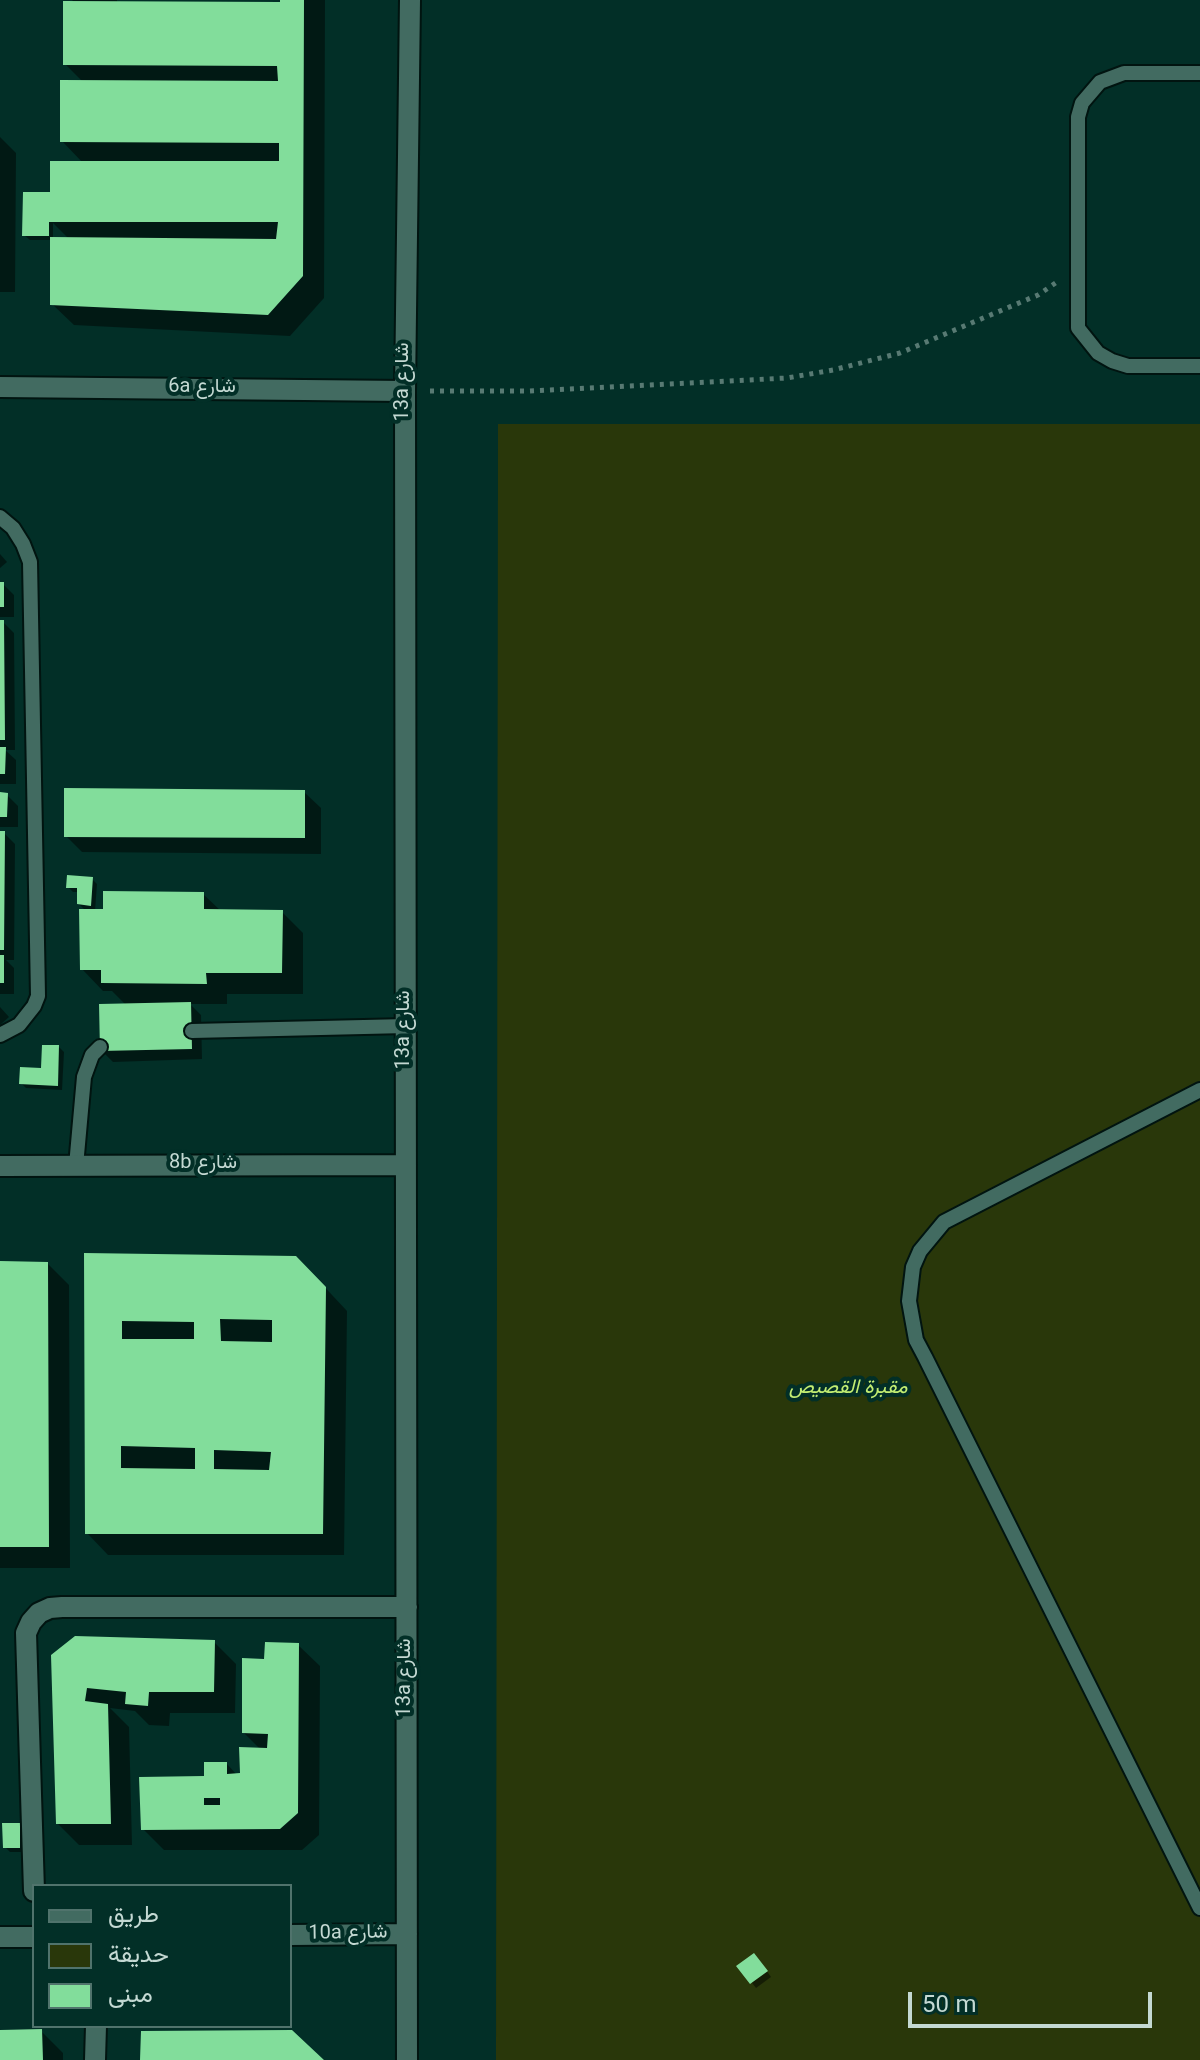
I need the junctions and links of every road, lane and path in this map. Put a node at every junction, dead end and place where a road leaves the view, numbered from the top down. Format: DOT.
graph roads {
  1 [pos="410,0"];
  2 [pos="1200,73"];
  3 [pos="1078,268"];
  4 [pos="1200,366"];
  5 [pos="0,387"];
  6 [pos="405,391"];
  7 [pos="0,517"];
  8 [pos="407,1026"];
  9 [pos="192,1031"];
  10 [pos="0,1035"];
  11 [pos="100,1047"];
  12 [pos="1200,1090"];
  13 [pos="406,1165"];
  14 [pos="0,1166"];
  15 [pos="76,1166"];
  16 [pos="407,1607"];
  17 [pos="34,1884"];
  18 [pos="1200,1908"];
  19 [pos="407,1934"];
  20 [pos="292,1935"];
  21 [pos="0,1937"];
  22 [pos="32,1937"];
  23 [pos="96,2028"];
  24 [pos="95,2060"];
  25 [pos="407,2060"];
  1 -- 6 [label="street, 13a شارع"];
  2 -- 3 [label="lane"];
  3 -- 4 [label="lane"];
  3 -- 6 [label="path"];
  5 -- 6 [label="street, 6a شارع"];
  6 -- 8 [label="street, 13a شارع"];
  7 -- 10 [label="lane"];
  8 -- 9 [label="lane"];
  8 -- 13 [label="street, 13a شارع"];
  11 -- 15 [label="lane"];
  12 -- 18 [label="lane"];
  13 -- 15 [label="street, 8b شارع"];
  13 -- 16 [label="street, 13a شارع"];
  14 -- 15 [label="street, 8b شارع"];
  16 -- 17 [label="street"];
  16 -- 19 [label="street, 13a شارع"];
  19 -- 20 [label="street, 10a شارع"];
  19 -- 25 [label="street, 13a شارع"];
  21 -- 22 [label="street"];
  23 -- 24 [label="street"];
}
